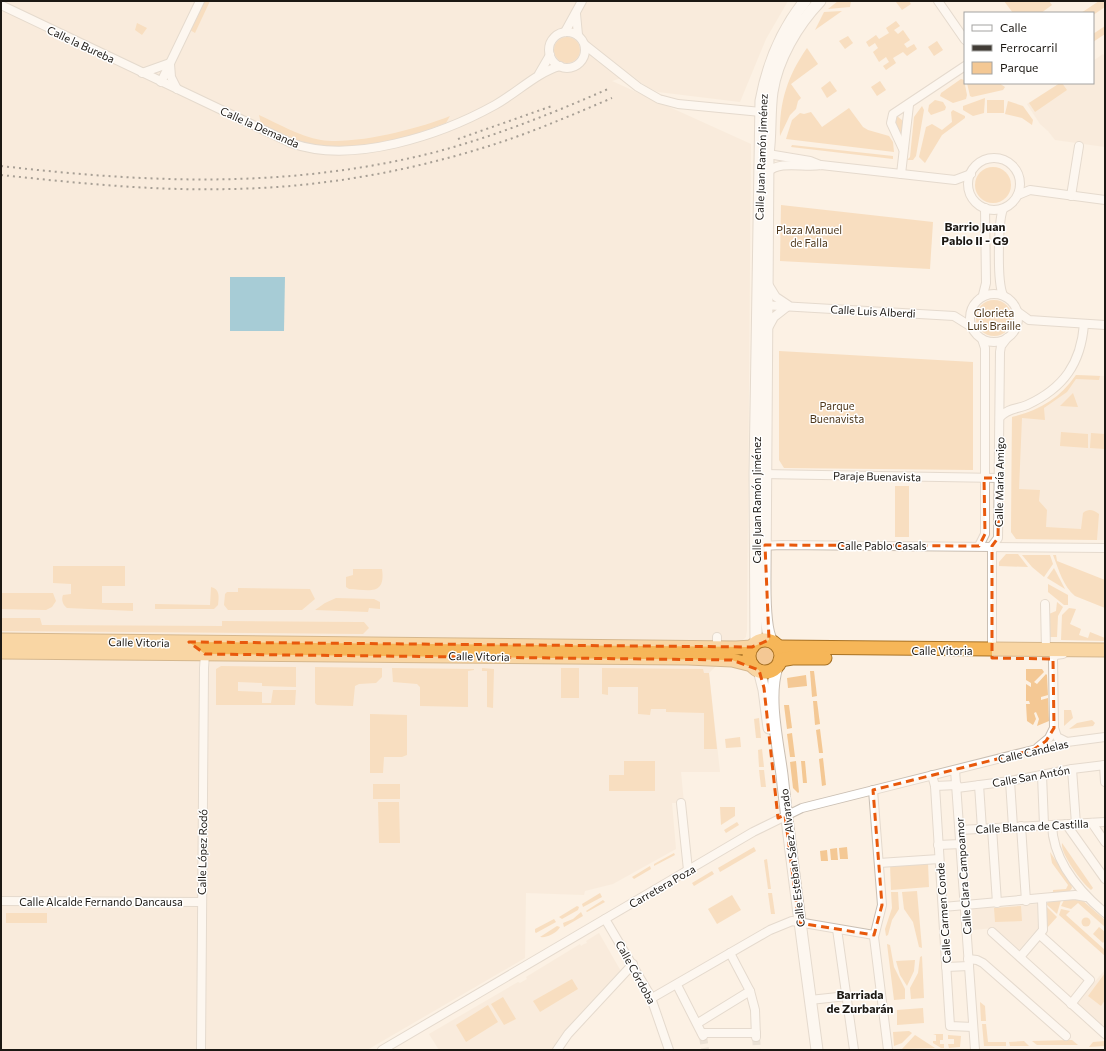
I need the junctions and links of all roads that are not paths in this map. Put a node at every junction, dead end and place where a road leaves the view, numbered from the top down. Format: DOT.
graph roads {
  1 [pos="200,1"];
  2 [pos="582,1"];
  3 [pos="805,1"];
  4 [pos="820,1"];
  5 [pos="938,1"];
  6 [pos="1,5"];
  7 [pos="576,14"];
  8 [pos="565,32"];
  9 [pos="578,35"];
  10 [pos="964,39"];
  11 [pos="586,46"];
  12 [pos="550,55"];
  13 [pos="582,60"];
  14 [pos="602,60"];
  15 [pos="170,63"];
  16 [pos="560,66"];
  17 [pos="964,67"];
  18 [pos="142,73"];
  19 [pos="539,74"];
  20 [pos="161,82"];
  21 [pos="178,90"];
  22 [pos="772,94"];
  23 [pos="909,105"];
  24 [pos="761,106"];
  25 [pos="893,114"];
  26 [pos="907,127"];
  27 [pos="1079,146"];
  28 [pos="903,149"];
  29 [pos="768,154"];
  30 [pos="821,165"];
  31 [pos="768,172"];
  32 [pos="901,174"];
  33 [pos="971,174"];
  34 [pos="955,180"];
  35 [pos="1020,180"];
  36 [pos="969,190"];
  37 [pos="1030,190"];
  38 [pos="1018,195"];
  39 [pos="1072,196"];
  40 [pos="1105,200"];
  41 [pos="985,208"];
  42 [pos="1003,209"];
  43 [pos="763,253"];
  44 [pos="768,284"];
  45 [pos="983,295"];
  46 [pos="1003,295"];
  47 [pos="973,304"];
  48 [pos="763,305"];
  49 [pos="788,306"];
  50 [pos="1018,312"];
  51 [pos="957,316"];
  52 [pos="1029,320"];
  53 [pos="1084,324"];
  54 [pos="1105,325"];
  55 [pos="970,326"];
  56 [pos="1016,328"];
  57 [pos="767,329"];
  58 [pos="1007,338"];
  59 [pos="982,339"];
  60 [pos="762,357"];
  61 [pos="1000,401"];
  62 [pos="1011,409"];
  63 [pos="1000,417"];
  64 [pos="761,474"];
  65 [pos="984,478"];
  66 [pos="999,478"];
  67 [pos="998,538"];
  68 [pos="765,545"];
  69 [pos="979,546"];
  70 [pos="992,546"];
  71 [pos="1011,547"];
  72 [pos="1105,548"];
  73 [pos="755,550"];
  74 [pos="1045,604"];
  75 [pos="1,640"];
  76 [pos="189,642"];
  77 [pos="277,643"];
  78 [pos="775,644"];
  79 [pos="754,645"];
  80 [pos="992,650"];
  81 [pos="1105,650"];
  82 [pos="1,652"];
  83 [pos="205,654"];
  84 [pos="1049,655"];
  85 [pos="1105,658"];
  86 [pos="779,664"];
  87 [pos="756,668"];
  88 [pos="1054,728"];
  89 [pos="1105,737"];
  90 [pos="1066,742"];
  91 [pos="1033,750"];
  92 [pos="1104,765"];
  93 [pos="958,769"];
  94 [pos="1072,769"];
  95 [pos="932,775"];
  96 [pos="1042,775"];
  97 [pos="1010,781"];
  98 [pos="1105,782"];
  99 [pos="979,785"];
  100 [pos="935,786"];
  101 [pos="957,786"];
  102 [pos="873,790"];
  103 [pos="681,803"];
  104 [pos="782,817"];
  105 [pos="1092,822"];
  106 [pos="1105,822"];
  107 [pos="1066,824"];
  108 [pos="1076,824"];
  109 [pos="1048,825"];
  110 [pos="1017,827"];
  111 [pos="992,828"];
  112 [pos="982,829"];
  113 [pos="960,830"];
  114 [pos="1105,842"];
  115 [pos="961,844"];
  116 [pos="938,846"];
  117 [pos="939,859"];
  118 [pos="879,863"];
  119 [pos="688,870"];
  120 [pos="1105,879"];
  121 [pos="1086,897"];
  122 [pos="1042,899"];
  123 [pos="1,901"];
  124 [pos="1026,901"];
  125 [pos="202,902"];
  126 [pos="997,903"];
  127 [pos="965,905"];
  128 [pos="942,907"];
  129 [pos="1105,913"];
  130 [pos="605,919"];
  131 [pos="795,922"];
  132 [pos="837,929"];
  133 [pos="992,932"];
  134 [pos="874,935"];
  135 [pos="1040,935"];
  136 [pos="730,953"];
  137 [pos="1020,957"];
  138 [pos="969,963"];
  139 [pos="633,964"];
  140 [pos="946,967"];
  141 [pos="677,985"];
  142 [pos="750,991"];
  143 [pos="847,996"];
  144 [pos="652,998"];
  145 [pos="810,1000"];
  146 [pos="1071,1004"];
  147 [pos="698,1023"];
  148 [pos="973,1027"];
  149 [pos="1105,1034"];
  150 [pos="1066,1036"];
  151 [pos="201,1050"];
  152 [pos="382,1050"];
  153 [pos="557,1050"];
  154 [pos="669,1050"];
  155 [pos="810,1050"];
  156 [pos="817,1050"];
  157 [pos="854,1050"];
  158 [pos="888,1050"];
  159 [pos="975,1050"];
  1 -- 15 [label="street"];
  2 -- 7 [label="street"];
  3 -- 24 [label="main road, Calle Juan Ramón Jiménez"];
  4 -- 22 [label="main road, Calle Juan Ramón Jiménez"];
  5 -- 10 [label="street"];
  6 -- 18 [label="street, Calle la Bureba"];
  7 -- 8 [label="street"];
  7 -- 9 [label="street"];
  8 -- 9 [label="street"];
  8 -- 12 [label="street"];
  9 -- 11 [label="street"];
  11 -- 13 [label="street"];
  11 -- 14 [label="street"];
  12 -- 16 [label="street"];
  12 -- 19 [label="street, Calle la Demanda"];
  13 -- 14 [label="street"];
  13 -- 16 [label="street"];
  14 -- 24 [label="street"];
  15 -- 18 [label="street"];
  15 -- 20 [label="street"];
  15 -- 21 [label="street"];
  16 -- 19 [label="street, Calle la Demanda"];
  17 -- 23 [label="street"];
  18 -- 20 [label="street, Calle la Bureba"];
  19 -- 21 [label="street, Calle la Demanda"];
  20 -- 21 [label="street, Calle la Demanda"];
  22 -- 24 [label="street"];
  22 -- 29 [label="main road, Calle Juan Ramón Jiménez"];
  23 -- 25 [label="street"];
  23 -- 26 [label="street"];
  24 -- 29 [label="street"];
  24 -- 43 [label="main road, Calle Juan Ramón Jiménez"];
  25 -- 26 [label="street"];
  25 -- 28 [label="street"];
  26 -- 28 [label="street"];
  27 -- 39 [label="street"];
  28 -- 32 [label="street"];
  29 -- 30 [label="street"];
  29 -- 31 [label="main road, Calle Juan Ramón Jiménez"];
  30 -- 31 [label="street"];
  30 -- 32 [label="street"];
  31 -- 43 [label="main road, Calle Juan Ramón Jiménez"];
  32 -- 34 [label="street"];
  33 -- 34 [label="street"];
  33 -- 35 [label="street"];
  33 -- 36 [label="street"];
  34 -- 36 [label="street"];
  35 -- 37 [label="street"];
  35 -- 38 [label="street"];
  36 -- 41 [label="street"];
  37 -- 38 [label="street"];
  37 -- 39 [label="street"];
  38 -- 42 [label="street"];
  39 -- 40 [label="street"];
  41 -- 42 [label="street"];
  41 -- 45 [label="street"];
  42 -- 46 [label="street"];
  43 -- 44 [label="main road, Calle Juan Ramón Jiménez"];
  43 -- 48 [label="main road, Calle Juan Ramón Jiménez"];
  44 -- 48 [label="main road, Calle Juan Ramón Jiménez"];
  44 -- 49 [label="street"];
  45 -- 46 [label="street"];
  45 -- 47 [label="street"];
  46 -- 50 [label="street"];
  47 -- 51 [label="street"];
  47 -- 55 [label="street"];
  48 -- 49 [label="street, Calle Luis Alberdi"];
  48 -- 57 [label="main road, Calle Juan Ramón Jiménez"];
  48 -- 60 [label="main road, Calle Juan Ramón Jiménez"];
  49 -- 51 [label="street, Calle Luis Alberdi"];
  49 -- 57 [label="street"];
  50 -- 52 [label="street"];
  50 -- 56 [label="street"];
  51 -- 55 [label="street"];
  52 -- 53 [label="street"];
  52 -- 56 [label="street"];
  53 -- 54 [label="street"];
  53 -- 62 [label="street"];
  55 -- 59 [label="street"];
  56 -- 58 [label="street"];
  57 -- 60 [label="main road, Calle Juan Ramón Jiménez"];
  58 -- 59 [label="street"];
  58 -- 61 [label="street, Calle María Amigo"];
  59 -- 65 [label="street, Calle María Amigo"];
  60 -- 64 [label="main road, Calle Juan Ramón Jiménez"];
  61 -- 62 [label="street"];
  61 -- 63 [label="street, Calle María Amigo"];
  62 -- 63 [label="street"];
  63 -- 66 [label="street, Calle María Amigo"];
  64 -- 65 [label="street, Paraje Buenavista"];
  64 -- 68 [label="main road, Calle Juan Ramón Jiménez"];
  64 -- 73 [label="main road, Calle Juan Ramón Jiménez"];
  65 -- 66 [label="street, Paraje Buenavista"];
  65 -- 69 [label="street, Calle María Amigo"];
  66 -- 67 [label="street, Calle María Amigo"];
  67 -- 70 [label="street, Calle María Amigo"];
  67 -- 71 [label="street"];
  68 -- 69 [label="street, Calle Pablo Casals"];
  68 -- 73 [label="street, Calle Pablo Casals"];
  68 -- 78 [label="main road, Calle Juan Ramón Jiménez"];
  69 -- 70 [label="street, Calle Pablo Casals"];
  70 -- 71 [label="street, Calle Pablo Casals"];
  70 -- 80 [label="street"];
  71 -- 72 [label="street, Calle Pablo Casals"];
  73 -- 79 [label="main road, Calle Juan Ramón Jiménez"];
  74 -- 84 [label="street"];
  75 -- 76 [label="highway, Calle Vitoria"];
  76 -- 77 [label="highway, Calle Vitoria"];
  76 -- 83 [label="highway"];
  77 -- 79 [label="highway, Calle Vitoria"];
  77 -- 83 [label="street, Calle Vitoria"];
  78 -- 79 [label="highway"];
  78 -- 80 [label="highway, Calle Vitoria"];
  78 -- 86 [label="highway"];
  79 -- 87 [label="highway"];
  80 -- 84 [label="highway, Calle Vitoria"];
  81 -- 84 [label="highway, Calle Vitoria"];
  82 -- 83 [label="highway, Calle Vitoria"];
  83 -- 87 [label="highway, Calle Vitoria"];
  83 -- 125 [label="street, Calle López Rodó"];
  84 -- 85 [label="highway, Calle Vitoria"];
  84 -- 86 [label="highway, Calle Vitoria"];
  84 -- 88 [label="street"];
  86 -- 87 [label="highway"];
  86 -- 104 [label="main road, Calle Esteban Sáez Alvarado"];
  87 -- 104 [label="main road, Calle Esteban Sáez Alvarado"];
  88 -- 90 [label="street"];
  88 -- 91 [label="street"];
  89 -- 90 [label="street, Calle Candelas"];
  90 -- 91 [label="street, Calle Candelas"];
  91 -- 93 [label="street, Calle Candelas"];
  92 -- 94 [label="street, Calle San Antón"];
  92 -- 98 [label="street"];
  93 -- 95 [label="street, Carretera Poza"];
  93 -- 101 [label="street, Calle Clara Campoamor"];
  94 -- 96 [label="street, Calle San Antón"];
  94 -- 108 [label="street"];
  95 -- 100 [label="street, Calle Carmen Conde"];
  95 -- 102 [label="street, Carretera Poza"];
  96 -- 97 [label="street, Calle San Antón"];
  96 -- 109 [label="street"];
  97 -- 99 [label="street, Calle San Antón"];
  97 -- 110 [label="street"];
  99 -- 101 [label="street, Calle San Antón"];
  99 -- 112 [label="street"];
  100 -- 101 [label="street"];
  100 -- 116 [label="street, Calle Carmen Conde"];
  101 -- 113 [label="street, Calle Clara Campoamor"];
  102 -- 104 [label="street, Carretera Poza"];
  102 -- 118 [label="street"];
  103 -- 119 [label="street"];
  104 -- 119 [label="street, Carretera Poza"];
  104 -- 131 [label="main road, Calle Esteban Sáez Alvarado"];
  105 -- 106 [label="street, Calle Blanca de Castilla"];
  105 -- 108 [label="street, Calle Blanca de Castilla"];
  105 -- 114 [label="street"];
  107 -- 108 [label="street, Calle Blanca de Castilla"];
  107 -- 109 [label="street, Calle Blanca de Castilla"];
  107 -- 120 [label="street"];
  109 -- 110 [label="street, Calle Blanca de Castilla"];
  109 -- 121 [label="street"];
  110 -- 111 [label="street, Calle Blanca de Castilla"];
  110 -- 124 [label="street"];
  111 -- 112 [label="street, Calle Blanca de Castilla"];
  111 -- 126 [label="street"];
  112 -- 113 [label="street, Calle Blanca de Castilla"];
  113 -- 115 [label="street, Calle Clara Campoamor"];
  115 -- 116 [label="street"];
  115 -- 127 [label="street, Calle Clara Campoamor"];
  116 -- 117 [label="street, Calle Carmen Conde"];
  117 -- 118 [label="street"];
  117 -- 128 [label="street, Calle Carmen Conde"];
  118 -- 134 [label="street"];
  119 -- 130 [label="street, Carretera Poza"];
  121 -- 122 [label="street"];
  121 -- 129 [label="street"];
  122 -- 124 [label="street"];
  122 -- 135 [label="street"];
  123 -- 125 [label="street, Calle Alcalde Fernando Dancausa"];
  124 -- 126 [label="street"];
  125 -- 151 [label="street, Calle López Rodó"];
  126 -- 127 [label="street"];
  127 -- 128 [label="street"];
  127 -- 138 [label="street, Calle Clara Campoamor"];
  128 -- 140 [label="street, Calle Carmen Conde"];
  130 -- 139 [label="street, Calle Córdoba"];
  130 -- 152 [label="street, Carretera Poza"];
  131 -- 132 [label="street"];
  131 -- 136 [label="street"];
  131 -- 145 [label="main road, Calle Esteban Sáez Alvarado"];
  131 -- 155 [label="main road, Calle Esteban Sáez Alvarado"];
  132 -- 134 [label="street"];
  132 -- 143 [label="street"];
  133 -- 137 [label="street"];
  134 -- 158 [label="street"];
  135 -- 137 [label="street"];
  135 -- 146 [label="street"];
  136 -- 141 [label="street"];
  136 -- 142 [label="street"];
  137 -- 146 [label="street"];
  138 -- 140 [label="street"];
  138 -- 148 [label="street, Calle Clara Campoamor"];
  138 -- 150 [label="street"];
  139 -- 144 [label="street, Calle Córdoba"];
  139 -- 153 [label="street"];
  140 -- 148 [label="street, Calle Carmen Conde"];
  141 -- 144 [label="street"];
  141 -- 147 [label="street"];
  142 -- 147 [label="street"];
  142 -- 147 [label="street"];
  143 -- 145 [label="street"];
  143 -- 157 [label="street"];
  144 -- 154 [label="street, Calle Córdoba"];
  145 -- 156 [label="main road, Calle Esteban Sáez Alvarado"];
  146 -- 149 [label="street"];
  148 -- 159 [label="street, Calle Clara Campoamor"];
}
